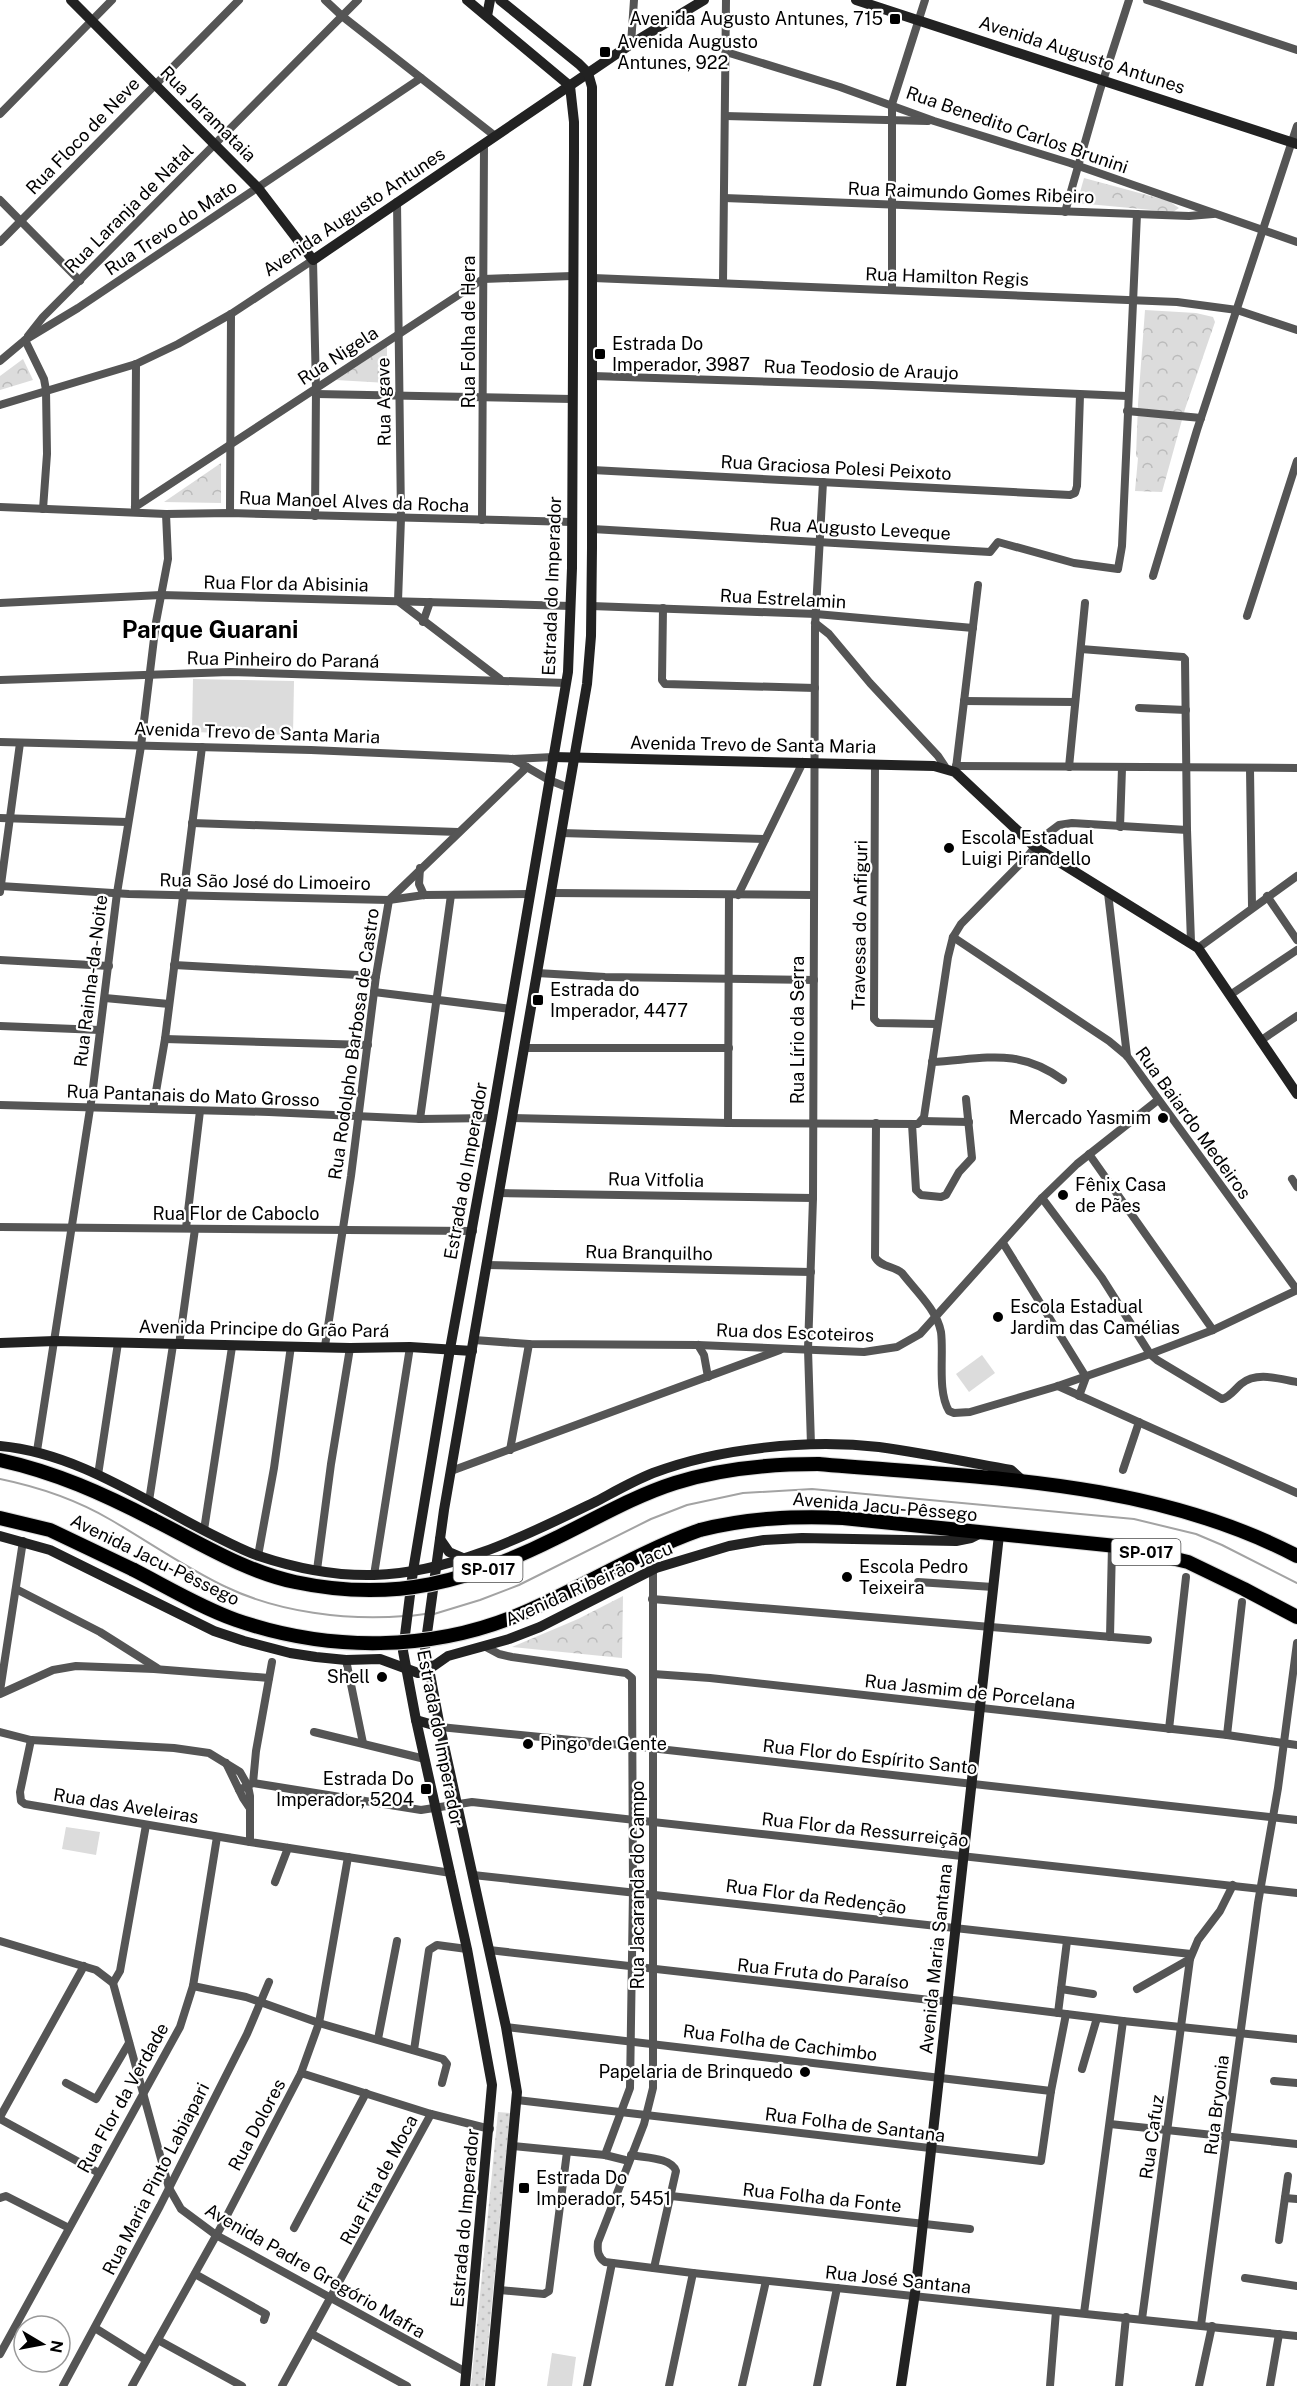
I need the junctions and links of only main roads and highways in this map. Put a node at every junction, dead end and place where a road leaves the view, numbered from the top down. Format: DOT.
graph roads {
  1 [pos="0,1460"];
  2 [pos="0,1518"];
  3 [pos="1297,1556"];
  4 [pos="1297,1617"];
  1 -- 3 [label="highway, Avenida Jacu-Pêssego / SP-017, bridge"];
  2 -- 4 [label="highway, Avenida Jacu-Pêssego / SP-017, bridge"];
}
